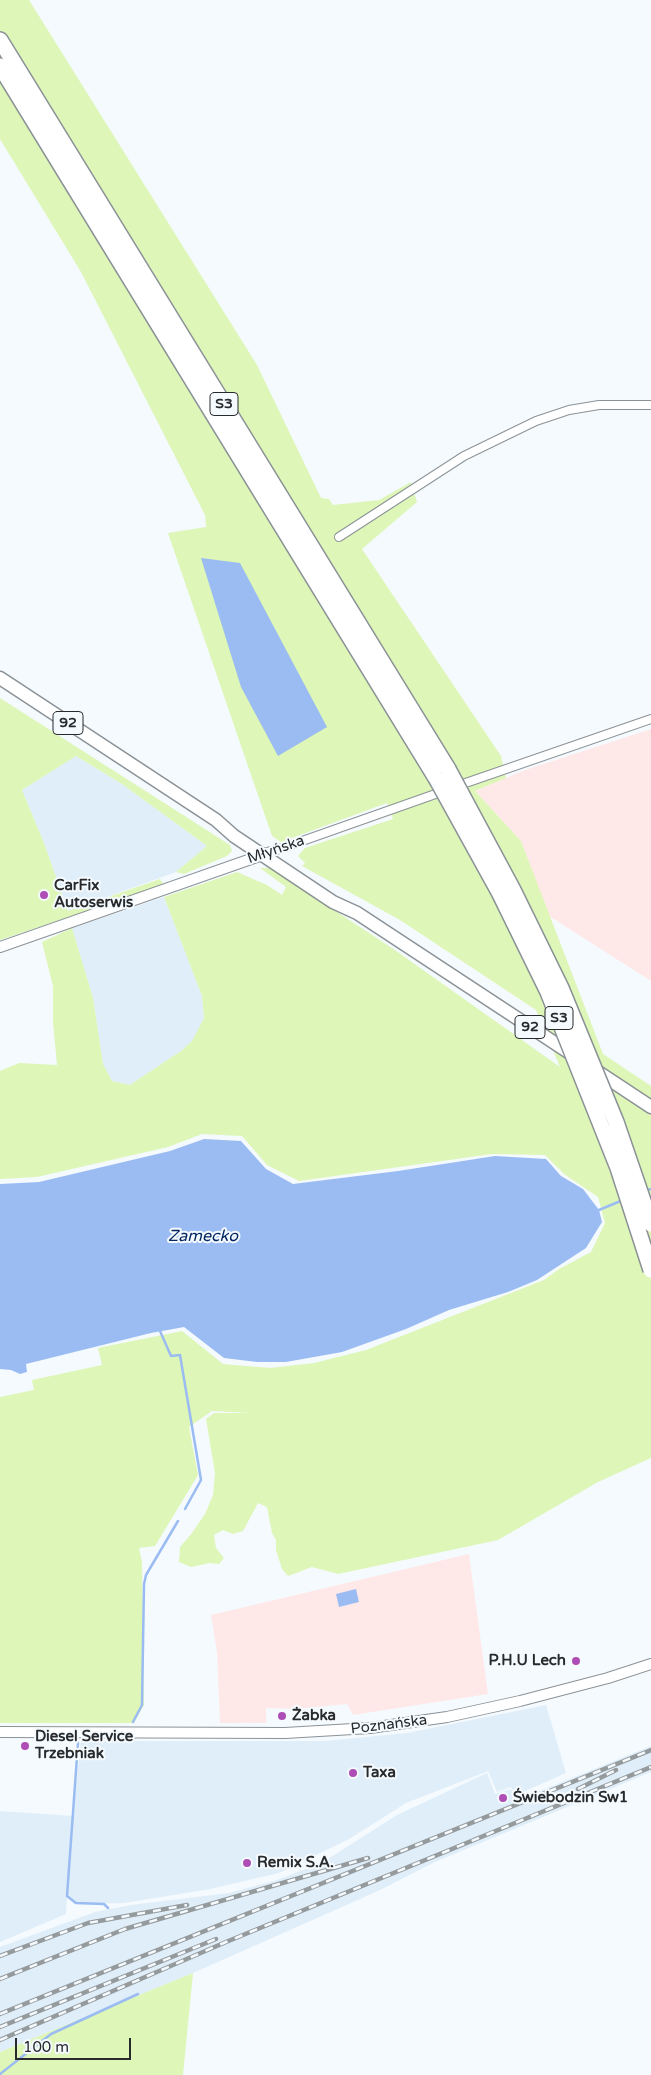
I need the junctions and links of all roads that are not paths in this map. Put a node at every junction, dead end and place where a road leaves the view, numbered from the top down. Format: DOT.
graph roads {
  1 [pos="0,40"];
  2 [pos="0,66"];
  3 [pos="651,405"];
  4 [pos="339,537"];
  5 [pos="0,678"];
  6 [pos="651,719"];
  7 [pos="442,774"];
  8 [pos="267,853"];
  9 [pos="0,947"];
  10 [pos="651,1107"];
  11 [pos="651,1224"];
  12 [pos="651,1270"];
  13 [pos="651,1664"];
  14 [pos="0,1732"];
  1 -- 7 [label="highway, S3"];
  2 -- 7 [label="highway, S3"];
  3 -- 4 [label="street"];
  5 -- 8 [label="main road, 92"];
  6 -- 8 [label="street, Młyńska"];
  7 -- 11 [label="highway, S3, bridge"];
  7 -- 12 [label="highway, S3, bridge"];
  8 -- 9 [label="street, Młyńska"];
  8 -- 10 [label="main road, 92"];
  13 -- 14 [label="street, Poznańska"];
}
